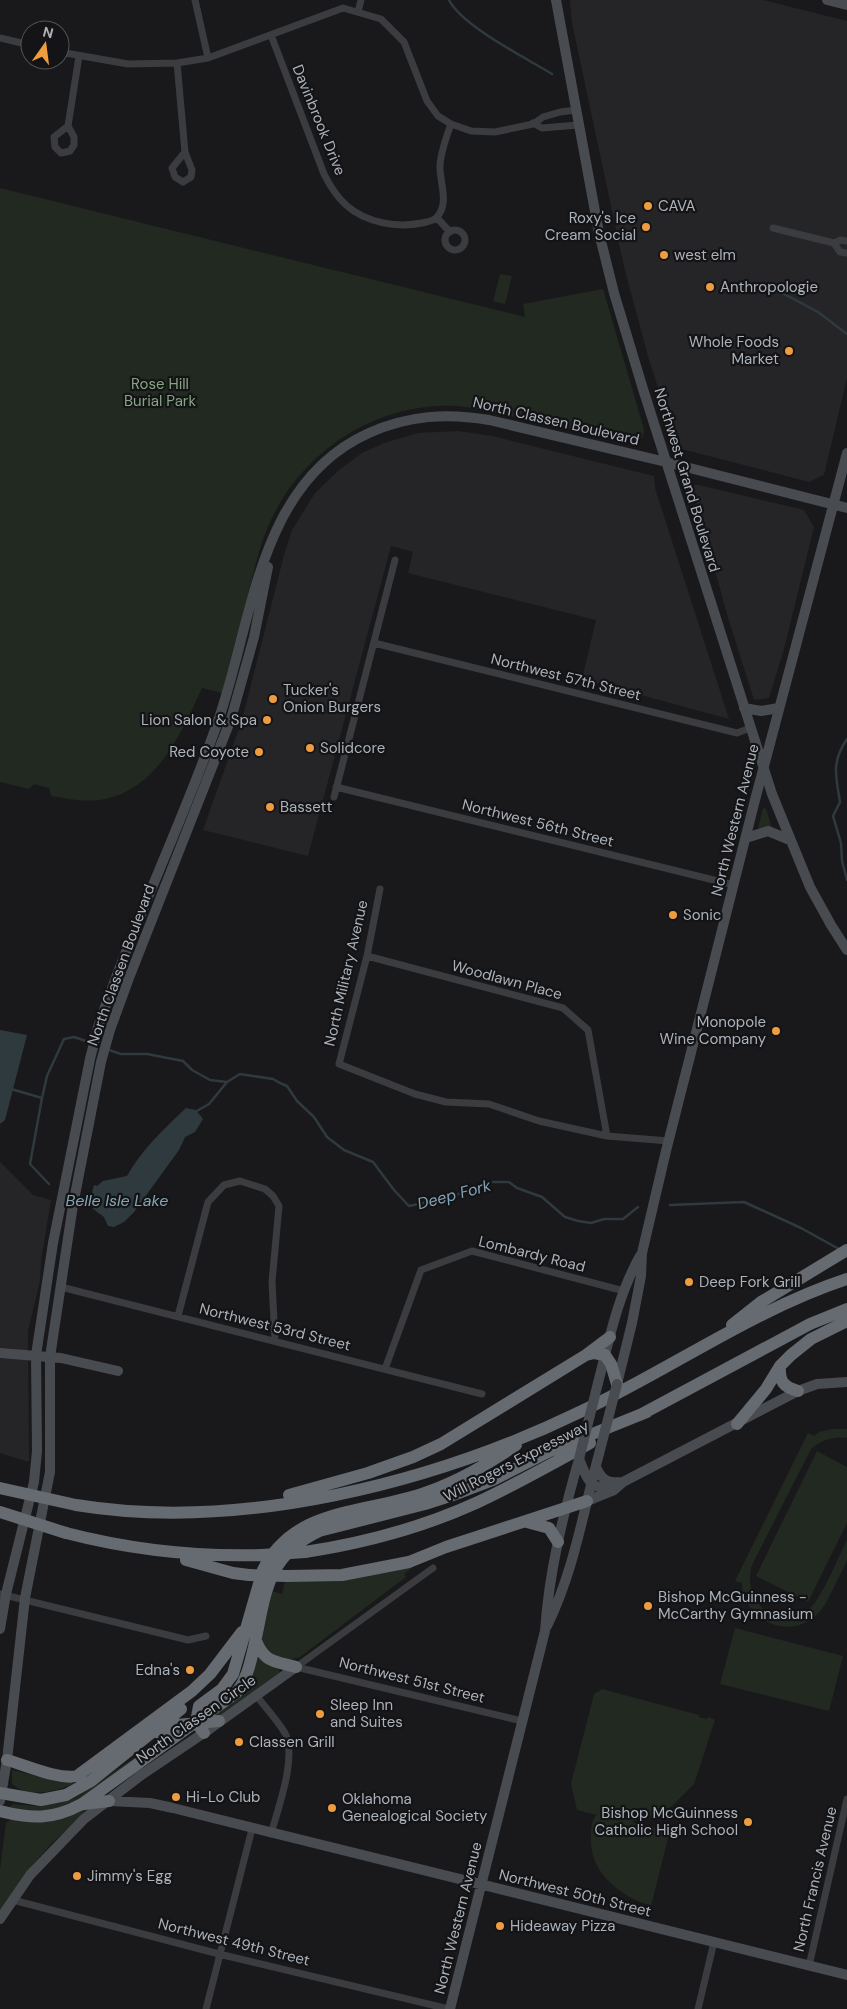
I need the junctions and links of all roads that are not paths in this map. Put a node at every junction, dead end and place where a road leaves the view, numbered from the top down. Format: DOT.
graph roads {
  1 [pos="195,0"];
  2 [pos="361,0"];
  3 [pos="556,0"];
  4 [pos="827,0"];
  5 [pos="847,5"];
  6 [pos="358,12"];
  7 [pos="271,36"];
  8 [pos="0,38"];
  9 [pos="20,43"];
  10 [pos="70,54"];
  11 [pos="78,56"];
  12 [pos="208,58"];
  13 [pos="177,63"];
  14 [pos="576,110"];
  15 [pos="534,123"];
  16 [pos="451,124"];
  17 [pos="578,125"];
  18 [pos="68,126"];
  19 [pos="185,152"];
  20 [pos="436,218"];
  21 [pos="773,228"];
  22 [pos="450,232"];
  23 [pos="847,241"];
  24 [pos="834,243"];
  25 [pos="847,253"];
  26 [pos="847,453"];
  27 [pos="666,462"];
  28 [pos="834,504"];
  29 [pos="847,508"];
  30 [pos="274,536"];
  31 [pos="395,560"];
  32 [pos="374,643"];
  33 [pos="744,708"];
  34 [pos="778,708"];
  35 [pos="750,728"];
  36 [pos="763,769"];
  37 [pos="197,778"];
  38 [pos="208,782"];
  39 [pos="336,787"];
  40 [pos="334,797"];
  41 [pos="746,838"];
  42 [pos="790,840"];
  43 [pos="734,885"];
  44 [pos="380,889"];
  45 [pos="147,902"];
  46 [pos="158,906"];
  47 [pos="847,950"];
  48 [pos="367,956"];
  49 [pos="118,974"];
  50 [pos="129,978"];
  51 [pos="607,1136"];
  52 [pos="669,1141"];
  53 [pos="53,1244"];
  54 [pos="66,1245"];
  55 [pos="847,1250"];
  56 [pos="642,1253"];
  57 [pos="841,1281"];
  58 [pos="61,1287"];
  59 [pos="624,1292"];
  60 [pos="847,1309"];
  61 [pos="178,1316"];
  62 [pos="847,1321"];
  63 [pos="610,1337"];
  64 [pos="275,1341"];
  65 [pos="703,1347"];
  66 [pos="0,1353"];
  67 [pos="36,1355"];
  68 [pos="586,1355"];
  69 [pos="605,1355"];
  70 [pos="50,1357"];
  71 [pos="780,1366"];
  72 [pos="385,1369"];
  73 [pos="118,1371"];
  74 [pos="617,1377"];
  75 [pos="847,1382"];
  76 [pos="798,1391"];
  77 [pos="482,1394"];
  78 [pos="647,1412"];
  79 [pos="737,1424"];
  80 [pos="537,1432"];
  81 [pos="579,1463"];
  82 [pos="596,1467"];
  83 [pos="623,1482"];
  84 [pos="591,1484"];
  85 [pos="0,1488"];
  86 [pos="614,1490"];
  87 [pos="587,1501"];
  88 [pos="566,1508"];
  89 [pos="242,1509"];
  90 [pos="0,1512"];
  91 [pos="525,1521"];
  92 [pos="558,1542"];
  93 [pos="160,1552"];
  94 [pos="433,1568"];
  95 [pos="3,1594"];
  96 [pos="25,1598"];
  97 [pos="249,1619"];
  98 [pos="0,1629"];
  99 [pos="545,1631"];
  100 [pos="206,1636"];
  101 [pos="256,1641"];
  102 [pos="236,1662"];
  103 [pos="296,1666"];
  104 [pos="256,1695"];
  105 [pos="219,1721"];
  106 [pos="522,1721"];
  107 [pos="200,1727"];
  108 [pos="150,1735"];
  109 [pos="7,1760"];
  110 [pos="140,1776"];
  111 [pos="1,1796"];
  112 [pos="847,1799"];
  113 [pos="109,1801"];
  114 [pos="150,1803"];
  115 [pos="82,1804"];
  116 [pos="0,1811"];
  117 [pos="252,1829"];
  118 [pos="271,1834"];
  119 [pos="482,1885"];
  120 [pos="13,1900"];
  121 [pos="0,1919"];
  122 [pos="714,1942"];
  123 [pos="220,1954"];
  124 [pos="809,1966"];
  125 [pos="847,1975"];
  126 [pos="206,2009"];
  127 [pos="449,2009"];
  128 [pos="698,2009"];
  1 -- 12 [label="street"];
  2 -- 6 [label="street"];
  3 -- 14 [label="main road, Northwest Grand Boulevard"];
  4 -- 5 [label="main road"];
  6 -- 7 [label="street"];
  6 -- 16 [label="street"];
  7 -- 12 [label="street"];
  7 -- 20 [label="street, Davinbrook Drive"];
  8 -- 9 [label="street"];
  10 -- 11 [label="street"];
  11 -- 13 [label="street"];
  11 -- 18 [label="street"];
  12 -- 13 [label="street"];
  13 -- 19 [label="street"];
  14 -- 15 [label="street"];
  14 -- 17 [label="main road, Northwest Grand Boulevard"];
  15 -- 16 [label="street"];
  15 -- 17 [label="street"];
  16 -- 20 [label="street"];
  17 -- 27 [label="main road, Northwest Grand Boulevard"];
  20 -- 22 [label="street"];
  21 -- 24 [label="street"];
  23 -- 24 [label="street"];
  24 -- 25 [label="street"];
  26 -- 28 [label="main road, North Western Avenue"];
  27 -- 28 [label="main road, North Classen Boulevard"];
  27 -- 30 [label="main road, North Classen Boulevard"];
  27 -- 33 [label="main road, Northwest Grand Boulevard"];
  28 -- 29 [label="main road, North Classen Boulevard"];
  28 -- 34 [label="main road, North Western Avenue"];
  30 -- 37 [label="main road, North Classen Boulevard"];
  30 -- 38 [label="main road, North Classen Boulevard"];
  31 -- 32 [label="street"];
  32 -- 35 [label="street, Northwest 57th Street"];
  32 -- 39 [label="street"];
  33 -- 34 [label="main road"];
  33 -- 35 [label="main road, Northwest Grand Boulevard"];
  34 -- 36 [label="main road, North Western Avenue"];
  35 -- 36 [label="main road, Northwest Grand Boulevard"];
  36 -- 41 [label="main road, North Western Avenue"];
  36 -- 42 [label="main road, Northwest Grand Boulevard"];
  37 -- 38 [label="main road"];
  37 -- 45 [label="main road, North Classen Boulevard"];
  38 -- 46 [label="main road, North Classen Boulevard"];
  39 -- 40 [label="street"];
  39 -- 43 [label="street, Northwest 56th Street"];
  41 -- 42 [label="main road"];
  41 -- 43 [label="main road, North Western Avenue"];
  42 -- 47 [label="main road, Northwest Grand Boulevard"];
  43 -- 52 [label="main road, North Western Avenue"];
  44 -- 48 [label="street, North Military Avenue"];
  45 -- 46 [label="main road"];
  45 -- 49 [label="main road, North Classen Boulevard"];
  46 -- 50 [label="main road, North Classen Boulevard"];
  48 -- 51 [label="street, Woodlawn Place"];
  48 -- 51 [label="street, North Military Avenue"];
  49 -- 50 [label="main road"];
  49 -- 53 [label="main road, North Classen Boulevard"];
  50 -- 54 [label="main road, North Classen Boulevard"];
  51 -- 52 [label="street"];
  52 -- 56 [label="main road, North Western Avenue"];
  53 -- 54 [label="main road"];
  53 -- 67 [label="main road, North Classen Boulevard"];
  54 -- 58 [label="main road, North Classen Boulevard"];
  55 -- 65 [label="highway"];
  56 -- 59 [label="main road, North Western Avenue"];
  56 -- 74 [label="main road, North Western Avenue"];
  57 -- 65 [label="highway, Will Rogers Expressway"];
  58 -- 61 [label="street, Northwest 53rd Street"];
  58 -- 70 [label="main road, North Classen Boulevard"];
  59 -- 63 [label="main road, North Western Avenue"];
  59 -- 72 [label="street, Lombardy Road"];
  60 -- 78 [label="highway, Will Rogers Expressway"];
  61 -- 64 [label="street, Northwest 53rd Street"];
  61 -- 64 [label="street"];
  62 -- 71 [label="highway"];
  63 -- 68 [label="highway"];
  63 -- 69 [label="main road, North Western Avenue"];
  64 -- 72 [label="street, Northwest 53rd Street"];
  65 -- 80 [label="highway, Will Rogers Expressway"];
  66 -- 67 [label="main road"];
  67 -- 70 [label="main road"];
  67 -- 95 [label="main road, North Classen Boulevard"];
  68 -- 69 [label="highway"];
  68 -- 89 [label="highway"];
  69 -- 74 [label="highway"];
  69 -- 81 [label="main road, North Western Avenue, bridge"];
  70 -- 73 [label="main road"];
  70 -- 96 [label="main road, North Classen Boulevard"];
  71 -- 76 [label="highway"];
  71 -- 79 [label="highway"];
  72 -- 77 [label="street, Northwest 53rd Street"];
  74 -- 82 [label="main road, North Western Avenue, bridge"];
  75 -- 76 [label="main road"];
  76 -- 79 [label="main road"];
  78 -- 93 [label="highway, Will Rogers Expressway, bridge"];
  78 -- 101 [label="highway"];
  79 -- 83 [label="main road"];
  80 -- 89 [label="highway, Will Rogers Expressway"];
  80 -- 97 [label="highway"];
  81 -- 84 [label="main road"];
  81 -- 88 [label="main road, North Western Avenue"];
  82 -- 83 [label="main road"];
  82 -- 84 [label="main road, North Western Avenue"];
  83 -- 86 [label="main road"];
  84 -- 86 [label="main road"];
  84 -- 87 [label="main road, North Western Avenue"];
  85 -- 89 [label="highway, Will Rogers Expressway, bridge"];
  86 -- 87 [label="main road"];
  87 -- 88 [label="highway"];
  87 -- 99 [label="main road, North Western Avenue"];
  88 -- 91 [label="highway"];
  88 -- 92 [label="main road, North Western Avenue"];
  90 -- 93 [label="highway, Will Rogers Expressway, bridge"];
  91 -- 92 [label="highway"];
  91 -- 93 [label="highway, bridge"];
  92 -- 99 [label="main road, North Western Avenue"];
  94 -- 103 [label="street, North Classen Circle"];
  95 -- 96 [label="street"];
  95 -- 98 [label="main road, North Classen Boulevard"];
  96 -- 100 [label="street"];
  96 -- 109 [label="main road, North Classen Boulevard"];
  97 -- 102 [label="highway"];
  97 -- 109 [label="highway"];
  99 -- 106 [label="main road, North Western Avenue"];
  101 -- 103 [label="highway"];
  101 -- 107 [label="highway"];
  102 -- 107 [label="highway"];
  102 -- 108 [label="highway"];
  103 -- 104 [label="main road, North Classen Circle"];
  103 -- 106 [label="street, Northwest 51st Street"];
  104 -- 105 [label="main road, North Classen Circle"];
  104 -- 118 [label="street"];
  105 -- 107 [label="highway"];
  106 -- 119 [label="main road, North Western Avenue"];
  107 -- 108 [label="highway"];
  107 -- 110 [label="main road, North Classen Circle"];
  107 -- 115 [label="highway"];
  108 -- 111 [label="highway"];
  109 -- 111 [label="main road, North Classen Boulevard"];
  110 -- 113 [label="main road, North Classen Circle"];
  110 -- 114 [label="main road, Northwest 50th Street"];
  112 -- 124 [label="street, North Francis Avenue"];
  113 -- 114 [label="main road, Northwest 50th Street"];
  113 -- 115 [label="highway"];
  113 -- 120 [label="main road, North Classen Circle"];
  114 -- 117 [label="main road, Northwest 50th Street"];
  115 -- 116 [label="highway"];
  117 -- 118 [label="main road, Northwest 50th Street"];
  117 -- 123 [label="street"];
  118 -- 119 [label="main road, Northwest 50th Street"];
  119 -- 122 [label="main road, Northwest 50th Street"];
  119 -- 127 [label="main road, North Western Avenue"];
  120 -- 121 [label="main road, North Classen Circle"];
  120 -- 123 [label="street, Northwest 49th Street"];
  122 -- 124 [label="main road, Northwest 50th Street"];
  122 -- 128 [label="street"];
  123 -- 126 [label="street"];
  123 -- 127 [label="street, Northwest 49th Street"];
  124 -- 125 [label="main road, Northwest 50th Street"];
}
